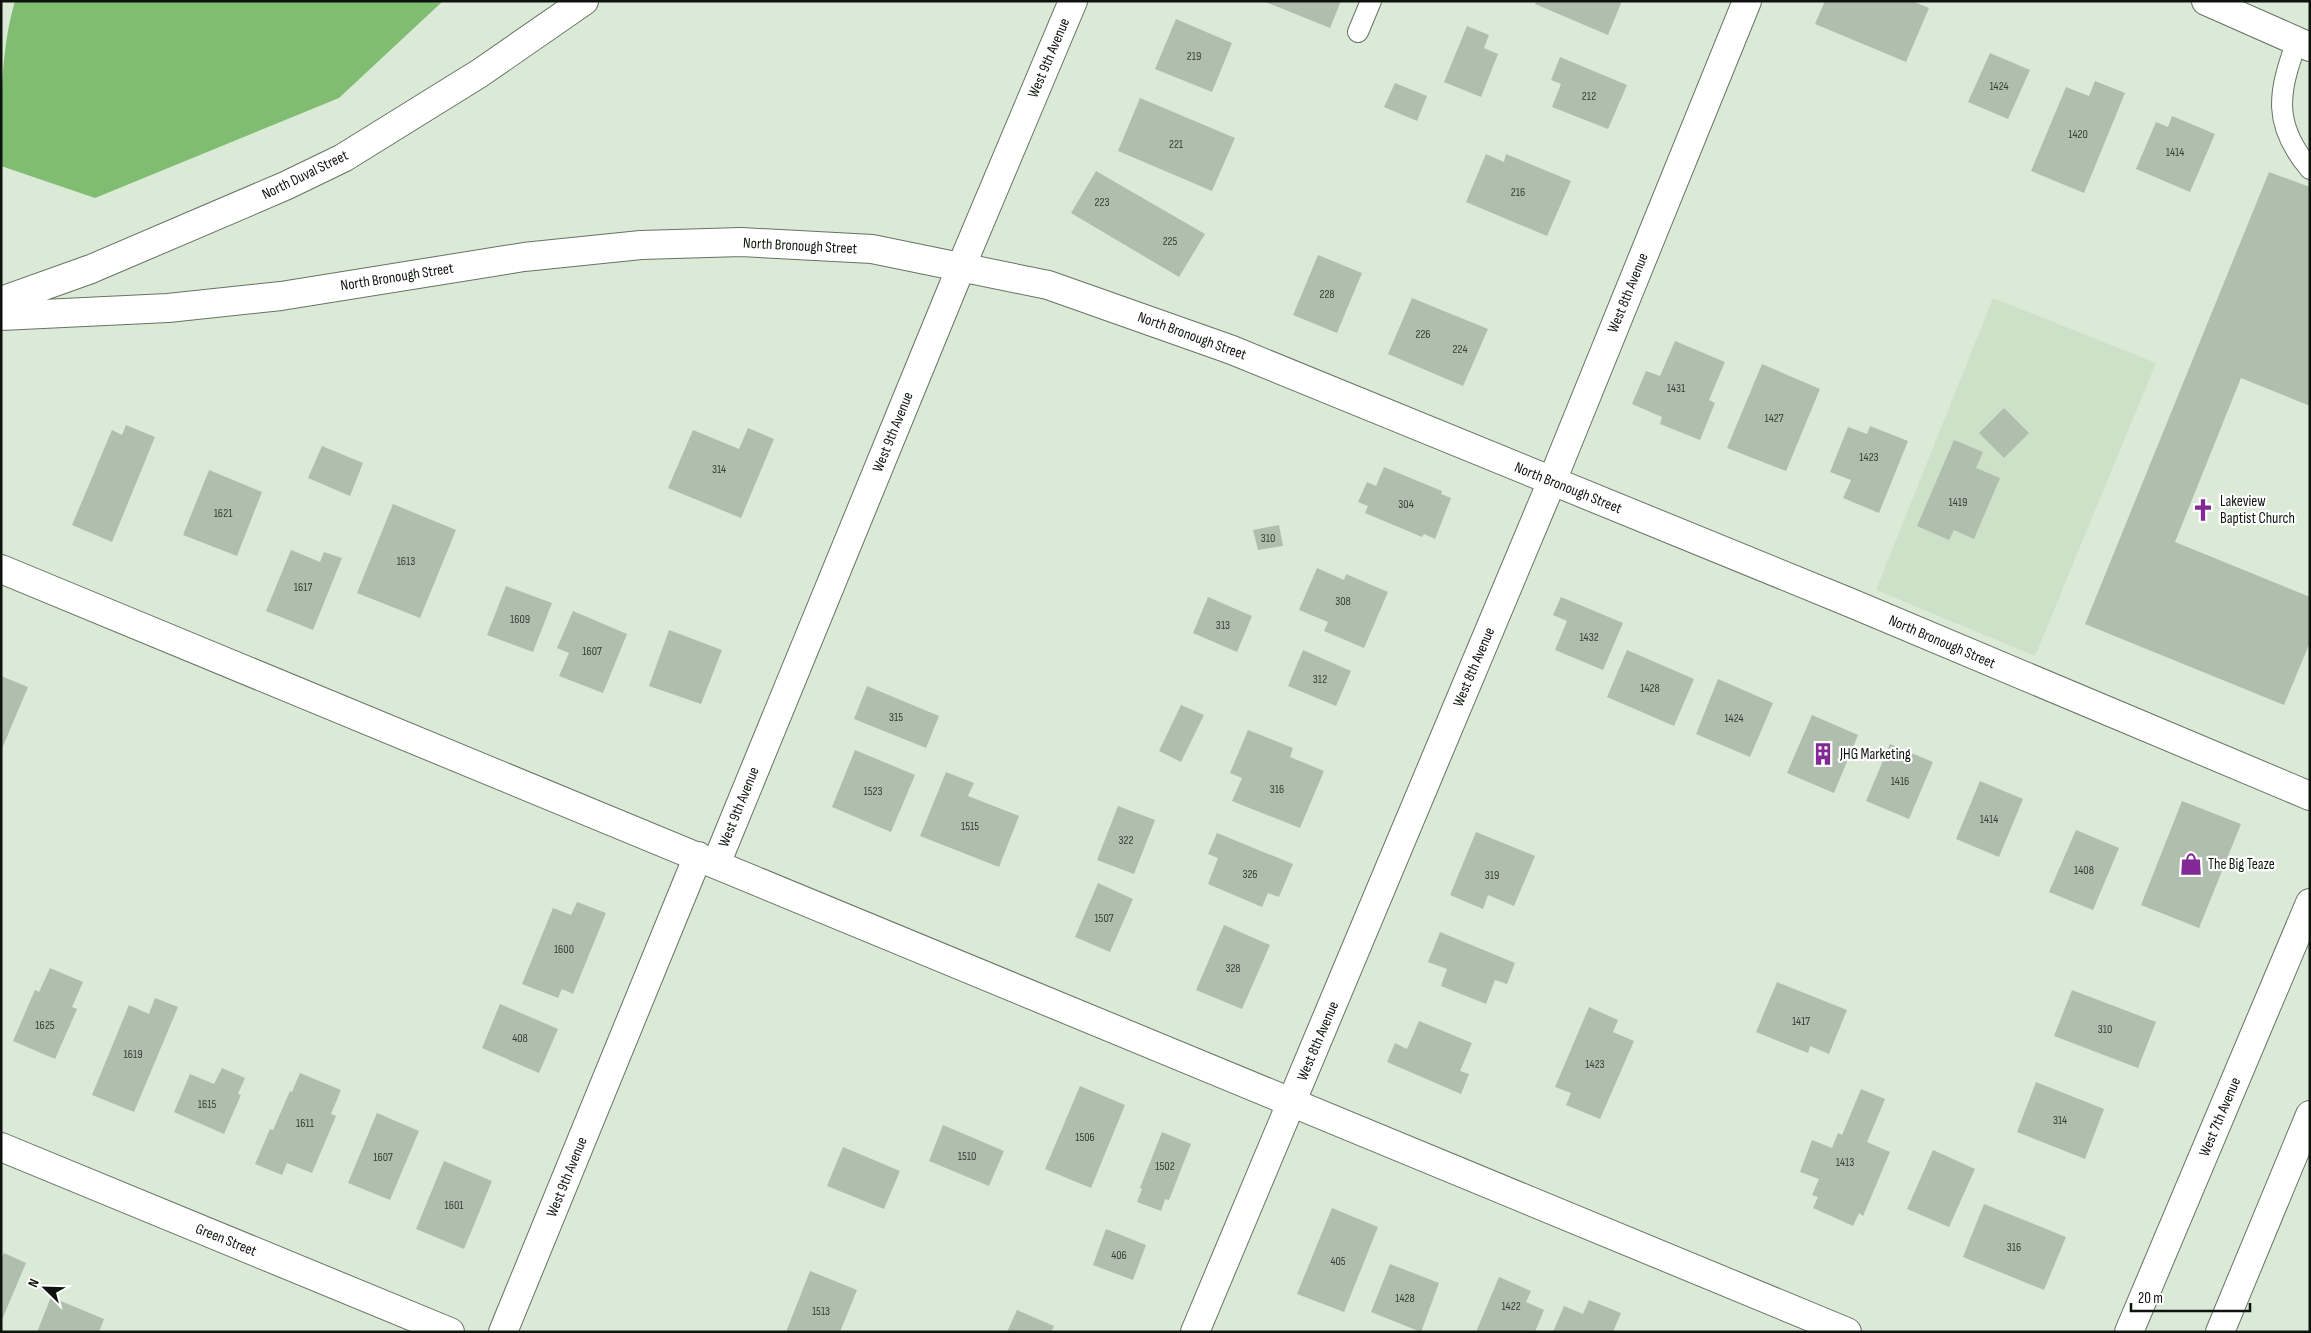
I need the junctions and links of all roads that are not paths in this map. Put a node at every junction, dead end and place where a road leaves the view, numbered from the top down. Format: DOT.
graph roads {
  1 [pos="584,1"];
  2 [pos="1073,1"];
  3 [pos="1371,1"];
  4 [pos="1747,1"];
  5 [pos="2206,1"];
  6 [pos="1358,32"];
  7 [pos="2303,44"];
  8 [pos="2310,169"];
  9 [pos="961,267"];
  10 [pos="1,301"];
  11 [pos="1,316"];
  12 [pos="1552,481"];
  13 [pos="1,570"];
  14 [pos="2310,796"];
  15 [pos="707,860"];
  16 [pos="2310,902"];
  17 [pos="1292,1102"];
  18 [pos="2310,1115"];
  19 [pos="1,1147"];
  20 [pos="450,1332"];
  21 [pos="504,1332"];
  22 [pos="1195,1332"];
  23 [pos="1847,1332"];
  24 [pos="2129,1332"];
  25 [pos="2220,1332"];
  1 -- 10 [label="street, North Duval Street"];
  2 -- 9 [label="street, West 9th Avenue"];
  3 -- 6 [label="lane"];
  4 -- 12 [label="street, West 8th Avenue"];
  5 -- 7 [label="street"];
  7 -- 8 [label="lane"];
  9 -- 11 [label="street, North Bronough Street"];
  9 -- 12 [label="street, North Bronough Street"];
  9 -- 15 [label="street, West 9th Avenue"];
  12 -- 14 [label="street, North Bronough Street"];
  12 -- 17 [label="street, West 8th Avenue"];
  13 -- 15 [label="street"];
  15 -- 17 [label="street"];
  15 -- 21 [label="street, West 9th Avenue"];
  16 -- 24 [label="street, West 7th Avenue"];
  17 -- 22 [label="street, West 8th Avenue"];
  17 -- 23 [label="street"];
  18 -- 25 [label="street"];
  19 -- 20 [label="street, Green Street"];
}
